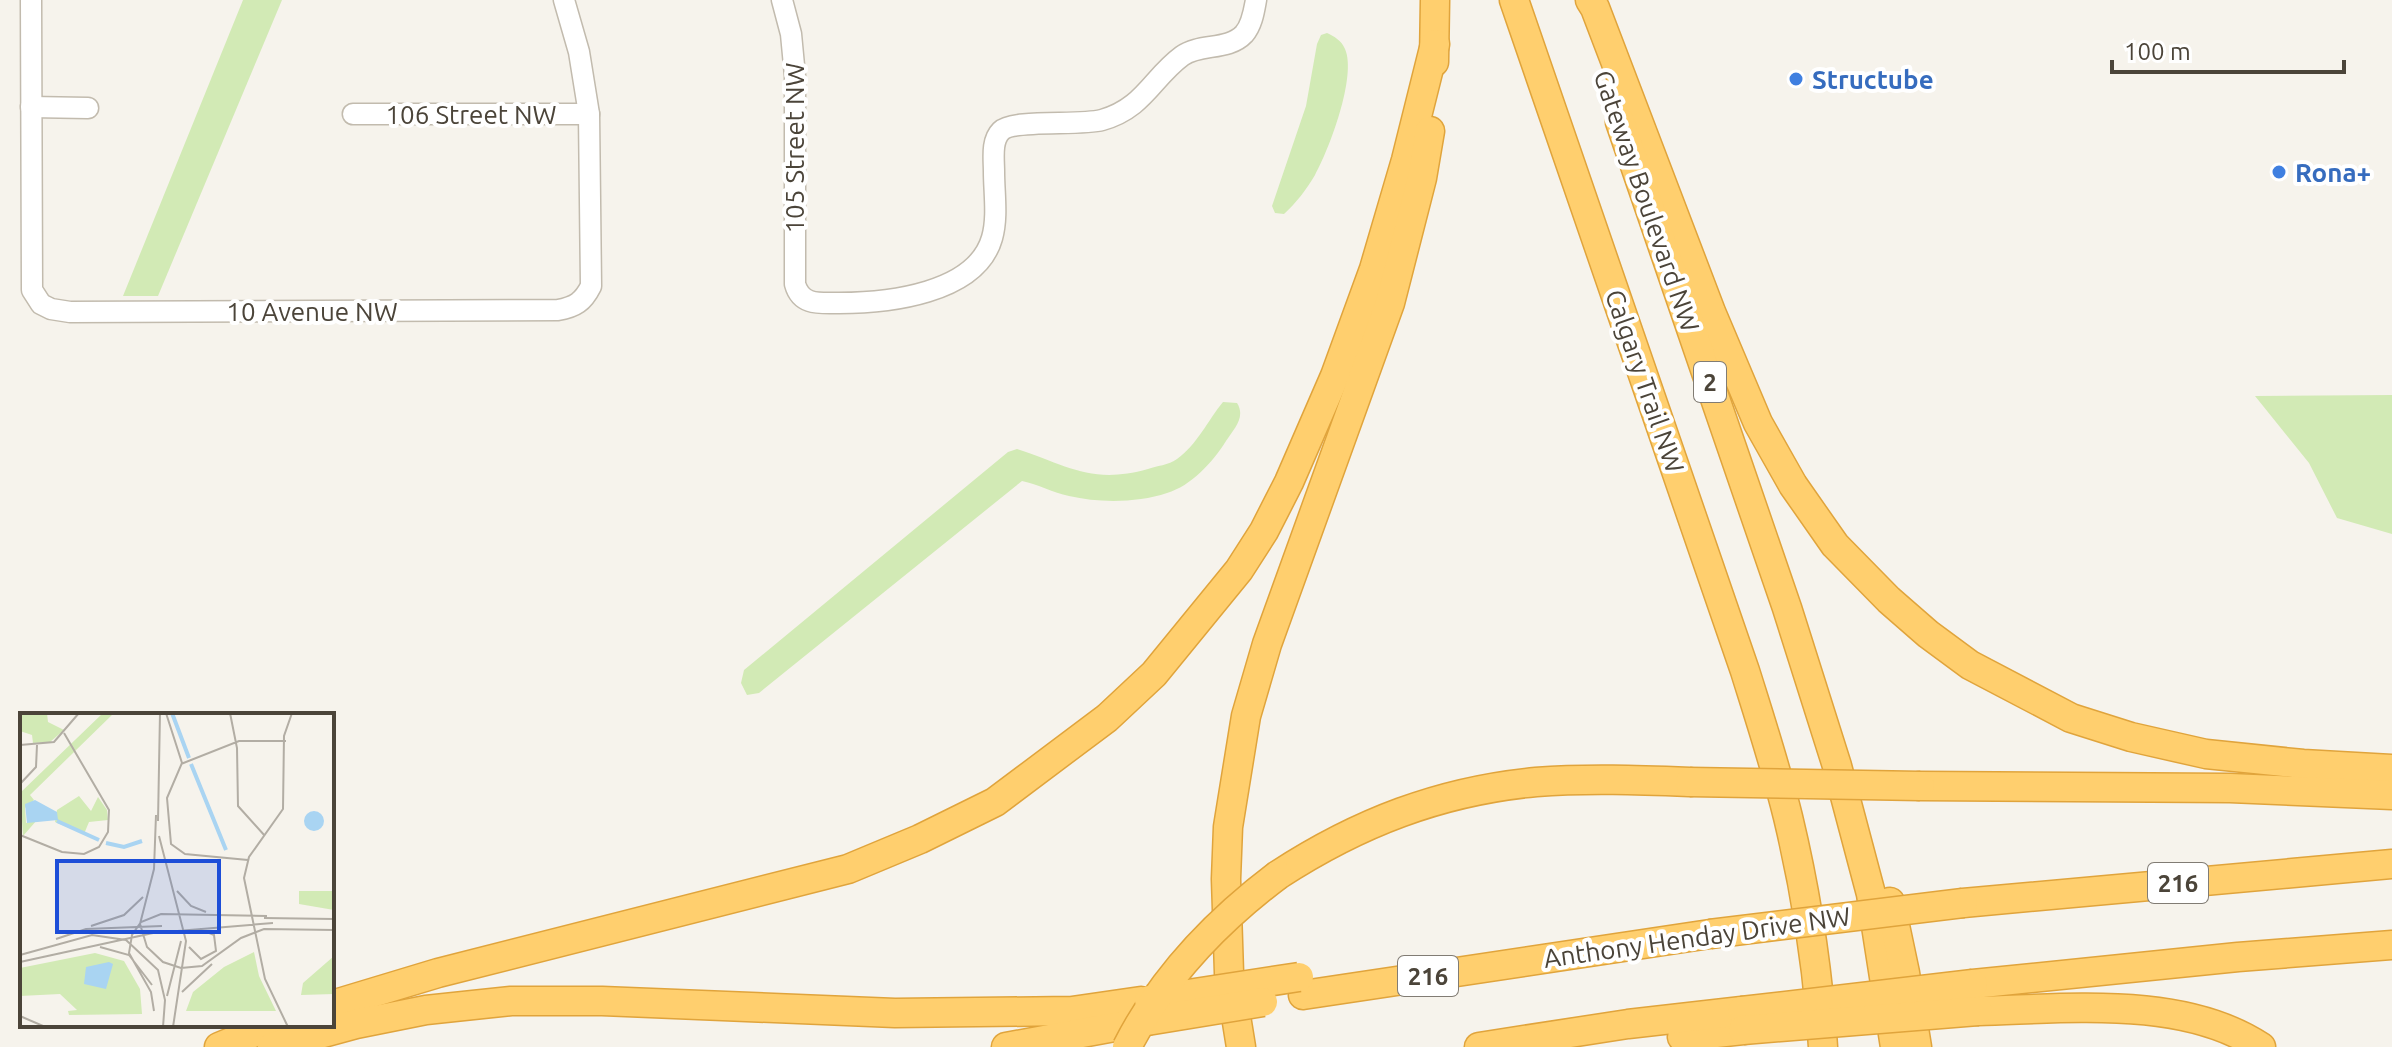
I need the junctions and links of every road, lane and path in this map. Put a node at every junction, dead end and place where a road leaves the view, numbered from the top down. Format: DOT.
graph roads {
  1 [pos="31,0"];
  2 [pos="564,0"];
  3 [pos="782,0"];
  4 [pos="1256,0"];
  5 [pos="1435,0"];
  6 [pos="1514,0"];
  7 [pos="1577,0"];
  8 [pos="1590,0"];
  9 [pos="1435,44"];
  10 [pos="31,107"];
  11 [pos="88,108"];
  12 [pos="353,114"];
  13 [pos="589,114"];
  14 [pos="582,301"];
  15 [pos="1787,608"];
  16 [pos="2392,769"];
  17 [pos="2392,795"];
  18 [pos="2392,864"];
  19 [pos="2392,945"];
  20 [pos="1975,998"];
  21 [pos="334,1004"];
  22 [pos="1144,1011"];
  23 [pos="1743,1020"];
  24 [pos="267,1027"];
  25 [pos="219,1047"];
  26 [pos="272,1047"];
  27 [pos="1006,1047"];
  28 [pos="1127,1047"];
  29 [pos="1241,1047"];
  30 [pos="1479,1047"];
  31 [pos="1574,1047"];
  32 [pos="1823,1047"];
  33 [pos="1895,1047"];
  34 [pos="1917,1047"];
  35 [pos="2261,1047"];
  1 -- 10 [label="street"];
  2 -- 13 [label="street, 106 Street NW"];
  3 -- 4 [label="street, 105 Street NW"];
  5 -- 9 [label="highway"];
  6 -- 32 [label="highway, Calgary Trail NW"];
  7 -- 15 [label="highway, Gateway Boulevard NW / 2"];
  8 -- 16 [label="highway"];
  9 -- 21 [label="highway"];
  9 -- 29 [label="highway"];
  10 -- 11 [label="street"];
  10 -- 14 [label="street, 10 Avenue NW"];
  12 -- 13 [label="street, 106 Street NW"];
  13 -- 14 [label="street, 106 Street NW"];
  15 -- 33 [label="highway, Gateway Boulevard NW / 2"];
  15 -- 34 [label="highway"];
  17 -- 28 [label="highway, bridge"];
  18 -- 22 [label="highway, Anthony Henday Drive NW / 216, bridge"];
  19 -- 20 [label="highway"];
  20 -- 23 [label="highway, bridge"];
  20 -- 35 [label="highway"];
  22 -- 26 [label="highway"];
  22 -- 27 [label="highway, Anthony Henday Drive NW / 216"];
  23 -- 30 [label="highway"];
  23 -- 31 [label="highway"];
  24 -- 25 [label="highway"];
}
